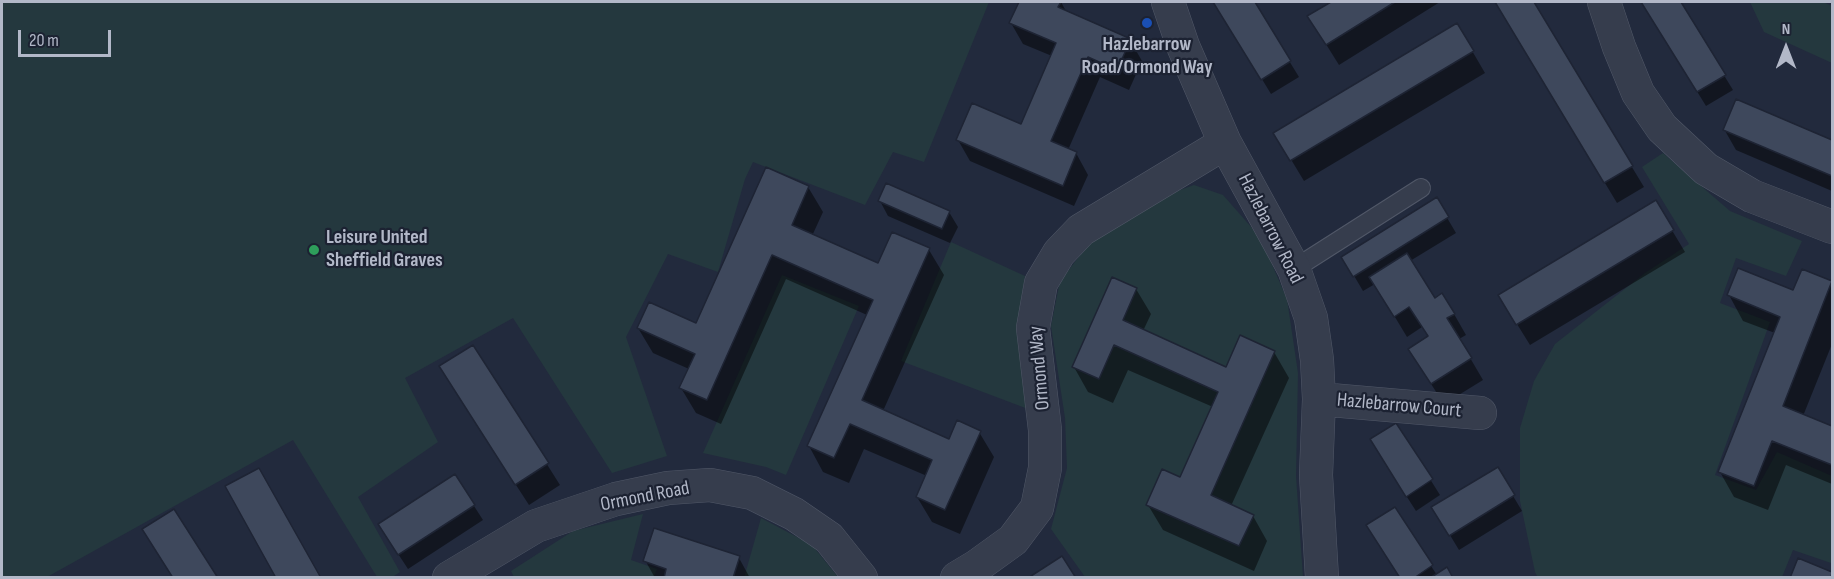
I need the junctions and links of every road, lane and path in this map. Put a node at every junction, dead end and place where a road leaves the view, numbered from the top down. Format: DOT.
graph roads {
  1 [pos="1167,2"];
  2 [pos="1604,2"];
  3 [pos="1225,143"];
  4 [pos="1421,189"];
  5 [pos="1833,227"];
  6 [pos="1294,269"];
  7 [pos="1319,399"];
  8 [pos="1480,413"];
  9 [pos="449,578"];
  10 [pos="861,578"];
  11 [pos="957,578"];
  12 [pos="1322,578"];
  1 -- 3 [label="street, Hazlebarrow Road"];
  2 -- 5 [label="street"];
  3 -- 6 [label="street, Hazlebarrow Road"];
  3 -- 11 [label="street, Ormond Way"];
  4 -- 6 [label="lane"];
  6 -- 7 [label="street, Hazlebarrow Road"];
  7 -- 8 [label="street, Hazlebarrow Court"];
  7 -- 12 [label="street, Hazlebarrow Road"];
  9 -- 10 [label="street, Ormond Road"];
}
